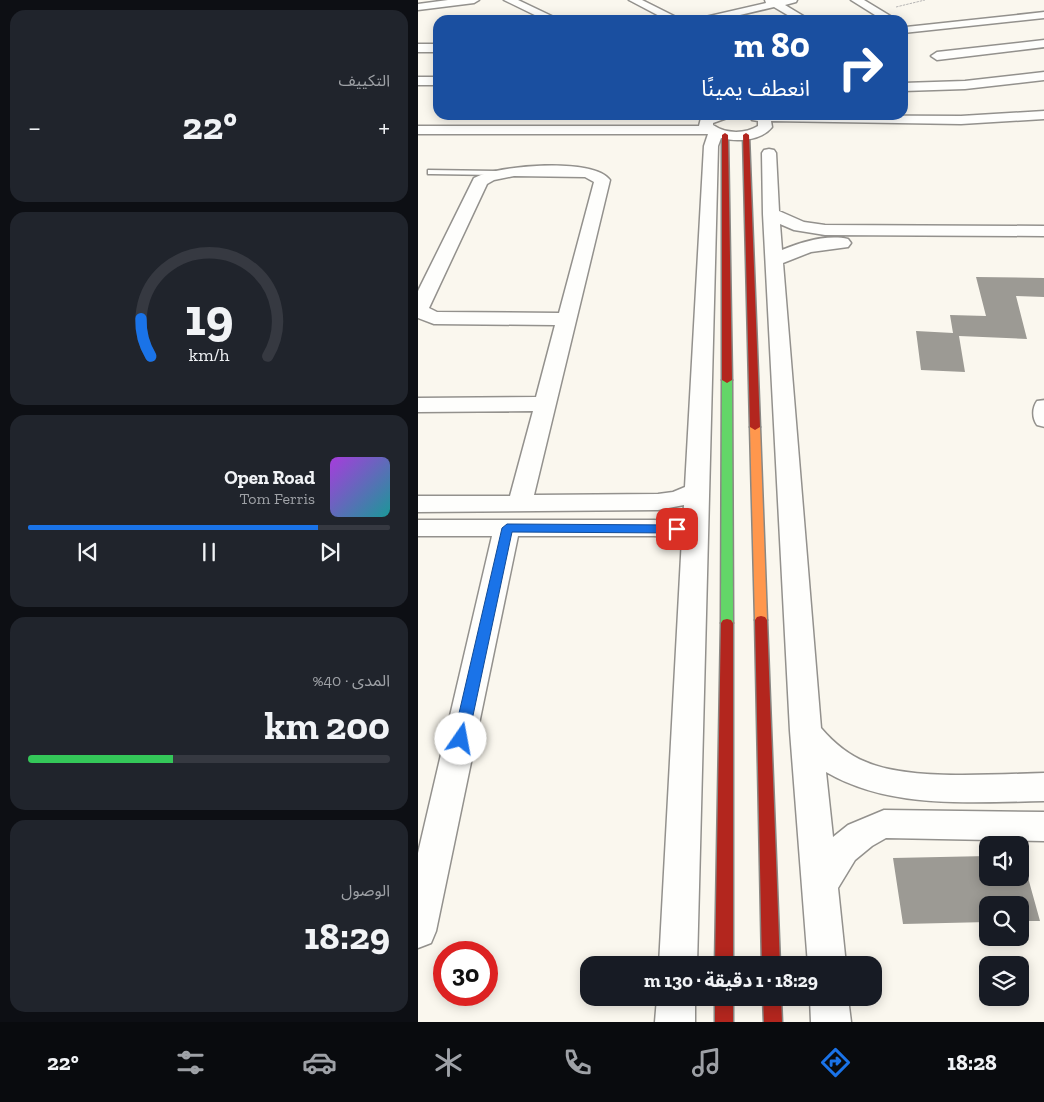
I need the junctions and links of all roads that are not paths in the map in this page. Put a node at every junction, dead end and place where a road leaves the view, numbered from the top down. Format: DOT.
graph roads {
  1 [pos="474,0"];
  2 [pos="509,0"];
  3 [pos="634,0"];
  4 [pos="792,0"];
  5 [pos="856,0"];
  6 [pos="771,1"];
  7 [pos="420,12"];
  8 [pos="543,15"];
  9 [pos="666,15"];
  10 [pos="710,15"];
  11 [pos="795,15"];
  12 [pos="883,15"];
  13 [pos="1044,15"];
  14 [pos="908,29"];
  15 [pos="908,32"];
  16 [pos="1044,43"];
  17 [pos="418,48"];
  18 [pos="433,48"];
  19 [pos="930,49"];
  20 [pos="1044,76"];
  21 [pos="418,82"];
  22 [pos="433,82"];
  23 [pos="965,84"];
  24 [pos="908,87"];
  25 [pos="1044,115"];
  26 [pos="418,120"];
  27 [pos="755,121"];
  28 [pos="716,124"];
  29 [pos="465,125"];
  30 [pos="1044,125"];
  31 [pos="418,130"];
  32 [pos="746,135"];
  33 [pos="769,153"];
  34 [pos="431,172"];
  35 [pos="496,173"];
  36 [pos="771,214"];
  37 [pos="1044,231"];
  38 [pos="860,237"];
  39 [pos="1044,244"];
  40 [pos="776,260"];
  41 [pos="566,319"];
  42 [pos="545,404"];
  43 [pos="418,405"];
  44 [pos="1044,406"];
  45 [pos="1044,420"];
  46 [pos="727,464"];
  47 [pos="697,478"];
  48 [pos="418,504"];
  49 [pos="514,516"];
  50 [pos="418,528"];
  51 [pos="695,531"];
  52 [pos="806,731"];
  53 [pos="922,786"];
  54 [pos="1044,787"];
  55 [pos="926,825"];
  56 [pos="1044,827"];
  57 [pos="819,890"];
  58 [pos="418,931"];
  59 [pos="678,956"];
  60 [pos="724,956"];
  61 [pos="771,956"];
  62 [pos="826,956"];
  63 [pos="676,1006"];
  64 [pos="724,1006"];
  65 [pos="772,1006"];
  66 [pos="830,1006"];
  67 [pos="676,1022"];
  68 [pos="724,1022"];
  69 [pos="773,1022"];
  70 [pos="831,1022"];
  1 -- 7 [label="street"];
  2 -- 8 [label="street"];
  3 -- 9 [label="street"];
  4 -- 6 [label="street"];
  5 -- 12 [label="street"];
  6 -- 10 [label="street"];
  6 -- 11 [label="street"];
  13 -- 14 [label="street"];
  15 -- 19 [label="street"];
  16 -- 19 [label="street"];
  17 -- 18 [label="street"];
  19 -- 23 [label="street"];
  20 -- 23 [label="street"];
  21 -- 22 [label="street"];
  23 -- 24 [label="street"];
  25 -- 27 [label="street"];
  26 -- 29 [label="street"];
  27 -- 30 [label="street"];
  27 -- 32 [label="street"];
  28 -- 29 [label="street"];
  28 -- 32 [label="street"];
  28 -- 46 [label="street"];
  28 -- 47 [label="street"];
  29 -- 31 [label="street"];
  32 -- 61 [label="street"];
  33 -- 36 [label="street"];
  34 -- 35 [label="lane"];
  35 -- 41 [label="street"];
  35 -- 41 [label="street"];
  36 -- 38 [label="street"];
  36 -- 40 [label="street"];
  37 -- 38 [label="street"];
  38 -- 39 [label="street"];
  38 -- 40 [label="street"];
  40 -- 52 [label="street"];
  41 -- 42 [label="street"];
  42 -- 43 [label="street"];
  42 -- 49 [label="street"];
  44 -- 45 [label="street"];
  46 -- 47 [label="street"];
  46 -- 60 [label="street"];
  47 -- 49 [label="street"];
  47 -- 51 [label="street"];
  48 -- 49 [label="street"];
  49 -- 50 [label="street"];
  49 -- 51 [label="street"];
  49 -- 58 [label="street"];
  51 -- 59 [label="street"];
  52 -- 53 [label="street"];
  52 -- 57 [label="street"];
  53 -- 54 [label="street"];
  53 -- 55 [label="street"];
  55 -- 56 [label="street"];
  55 -- 57 [label="street"];
  57 -- 62 [label="street"];
  63 -- 67 [label="street"];
  64 -- 68 [label="street"];
  65 -- 69 [label="street"];
  66 -- 70 [label="street"];
}
